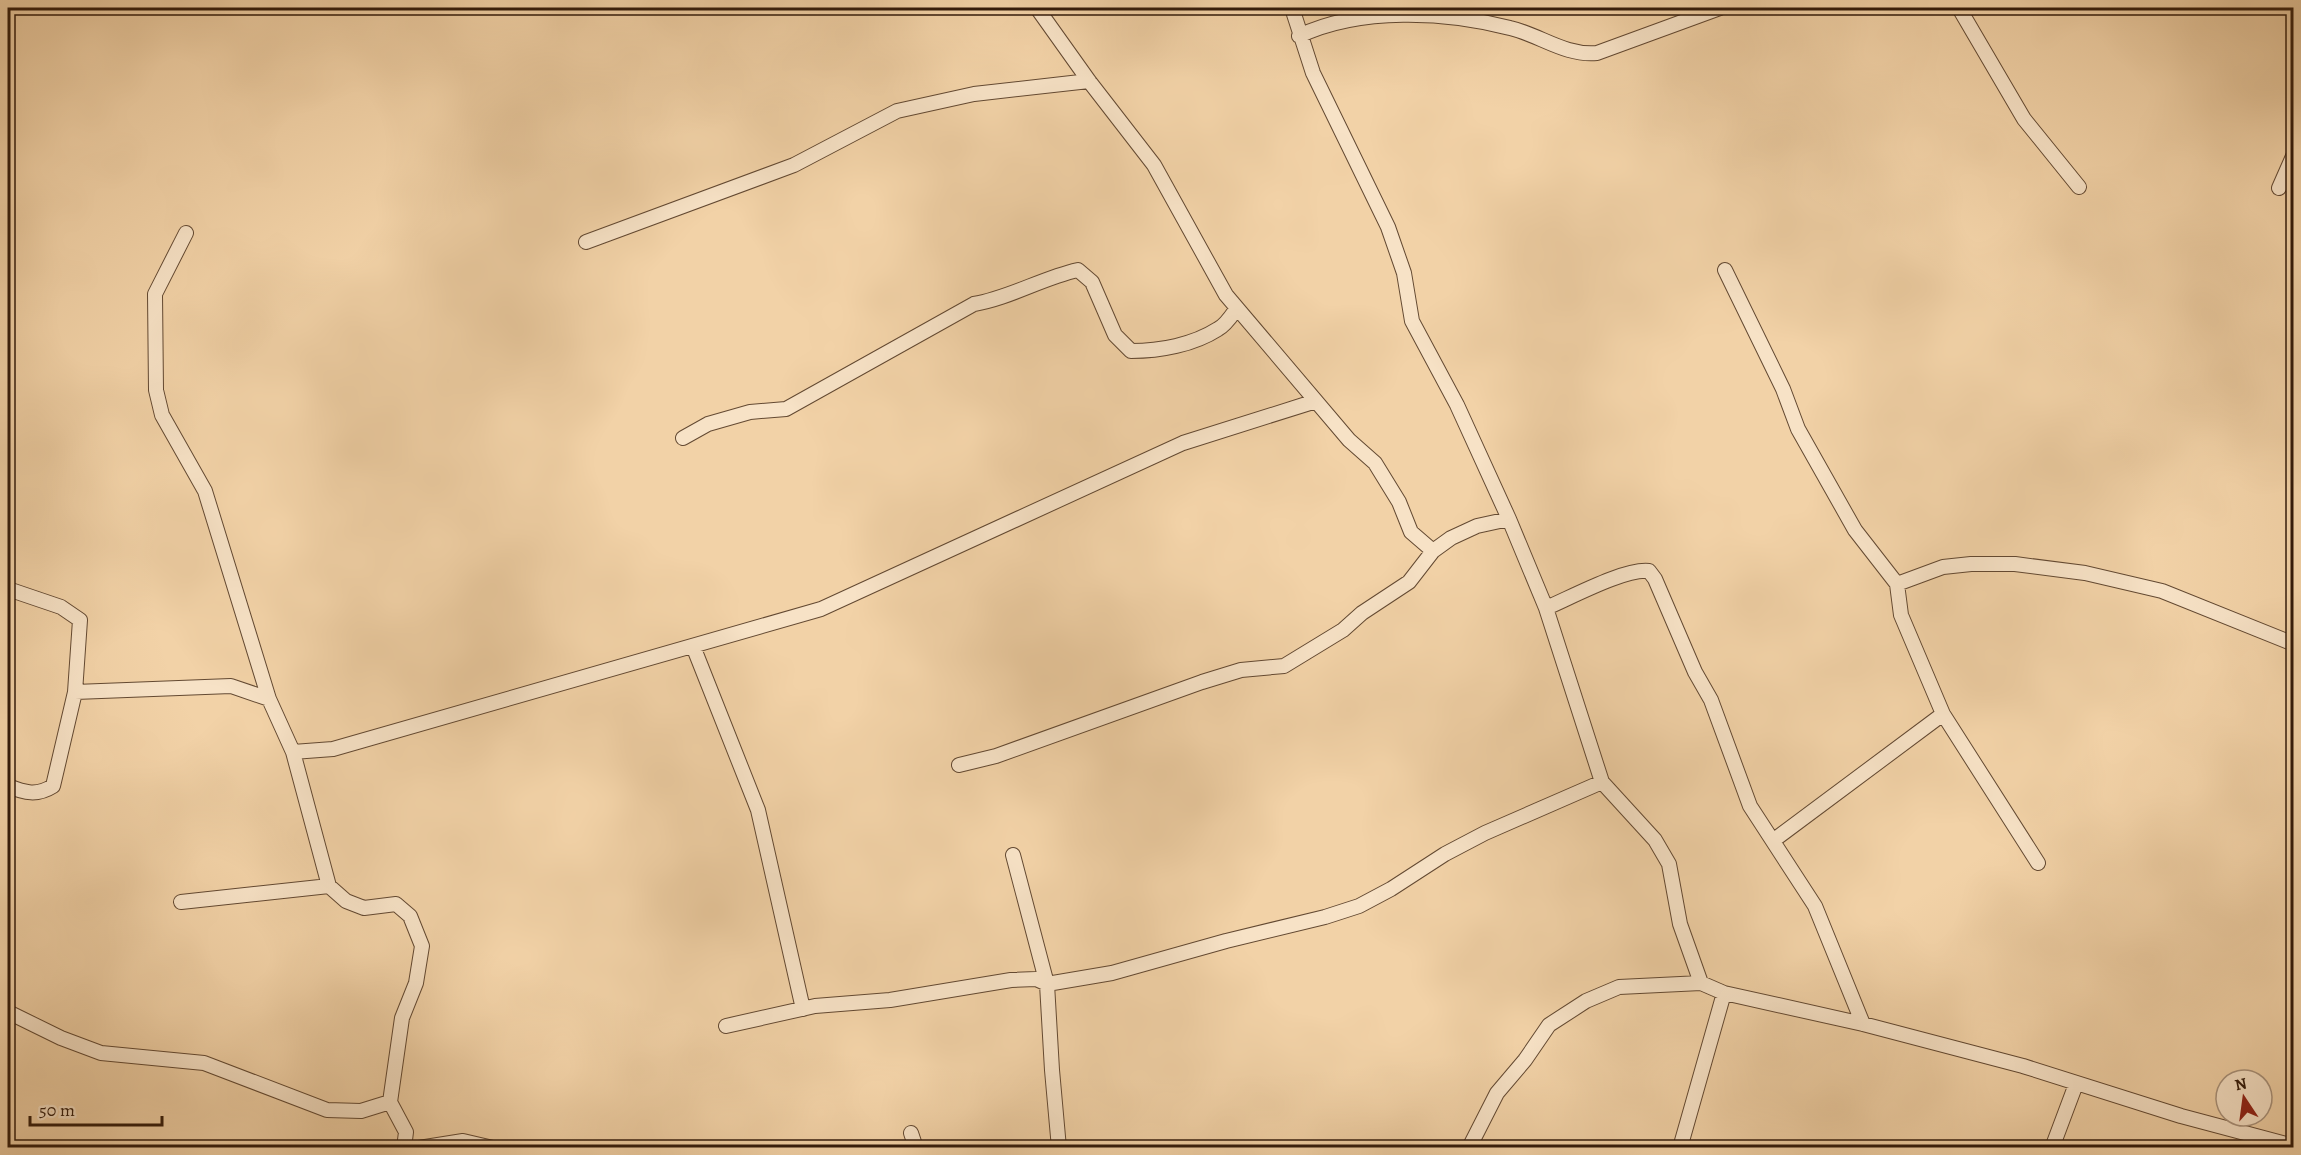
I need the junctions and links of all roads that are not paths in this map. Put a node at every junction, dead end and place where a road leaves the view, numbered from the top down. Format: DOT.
graph roads {
  1 [pos="1037,8"];
  2 [pos="1292,8"];
  3 [pos="1720,8"];
  4 [pos="1959,8"];
  5 [pos="1299,36"];
  6 [pos="1089,81"];
  7 [pos="2294,154"];
  8 [pos="2079,187"];
  9 [pos="2278,188"];
  10 [pos="186,232"];
  11 [pos="586,242"];
  12 [pos="1725,270"];
  13 [pos="1237,308"];
  14 [pos="1316,400"];
  15 [pos="683,438"];
  16 [pos="1509,519"];
  17 [pos="1433,551"];
  18 [pos="1897,584"];
  19 [pos="8,589"];
  20 [pos="1546,608"];
  21 [pos="2294,644"];
  22 [pos="693,646"];
  23 [pos="75,692"];
  24 [pos="269,699"];
  25 [pos="1943,714"];
  26 [pos="293,752"];
  27 [pos="959,765"];
  28 [pos="1602,782"];
  29 [pos="8,786"];
  30 [pos="1774,840"];
  31 [pos="1012,855"];
  32 [pos="2038,863"];
  33 [pos="328,886"];
  34 [pos="181,902"];
  35 [pos="1701,983"];
  36 [pos="1047,984"];
  37 [pos="1724,993"];
  38 [pos="803,1009"];
  39 [pos="8,1012"];
  40 [pos="1863,1024"];
  41 [pos="726,1026"];
  42 [pos="2076,1084"];
  43 [pos="390,1102"];
  44 [pos="911,1133"];
  45 [pos="2287,1145"];
  46 [pos="404,1148"];
  47 [pos="419,1148"];
  48 [pos="493,1148"];
  49 [pos="916,1148"];
  50 [pos="1059,1148"];
  51 [pos="1469,1148"];
  52 [pos="1680,1148"];
  53 [pos="2052,1148"];
  1 -- 6 [label="street"];
  2 -- 5 [label="street"];
  3 -- 5 [label="street"];
  4 -- 8 [label="street"];
  5 -- 16 [label="street"];
  6 -- 11 [label="street"];
  6 -- 13 [label="street"];
  7 -- 9 [label="street"];
  10 -- 24 [label="street"];
  12 -- 18 [label="street"];
  13 -- 14 [label="street"];
  13 -- 15 [label="street"];
  14 -- 17 [label="street"];
  14 -- 22 [label="street"];
  16 -- 17 [label="street"];
  16 -- 20 [label="street"];
  17 -- 27 [label="street"];
  18 -- 21 [label="street"];
  18 -- 25 [label="street"];
  19 -- 23 [label="street"];
  20 -- 28 [label="street"];
  20 -- 30 [label="street"];
  22 -- 26 [label="street"];
  22 -- 38 [label="street"];
  23 -- 24 [label="street"];
  23 -- 29 [label="street"];
  24 -- 26 [label="street"];
  25 -- 30 [label="street"];
  25 -- 32 [label="street"];
  26 -- 33 [label="street"];
  28 -- 35 [label="street"];
  28 -- 36 [label="street"];
  30 -- 40 [label="street"];
  31 -- 36 [label="street"];
  33 -- 34 [label="street"];
  33 -- 43 [label="street"];
  35 -- 37 [label="street"];
  35 -- 51 [label="street"];
  36 -- 38 [label="street"];
  36 -- 50 [label="street"];
  37 -- 40 [label="street"];
  37 -- 52 [label="street"];
  38 -- 41 [label="street"];
  39 -- 43 [label="street"];
  40 -- 42 [label="street"];
  42 -- 45 [label="street"];
  42 -- 53 [label="street"];
  43 -- 46 [label="street"];
  44 -- 49 [label="street"];
  47 -- 48 [label="street"];
}
